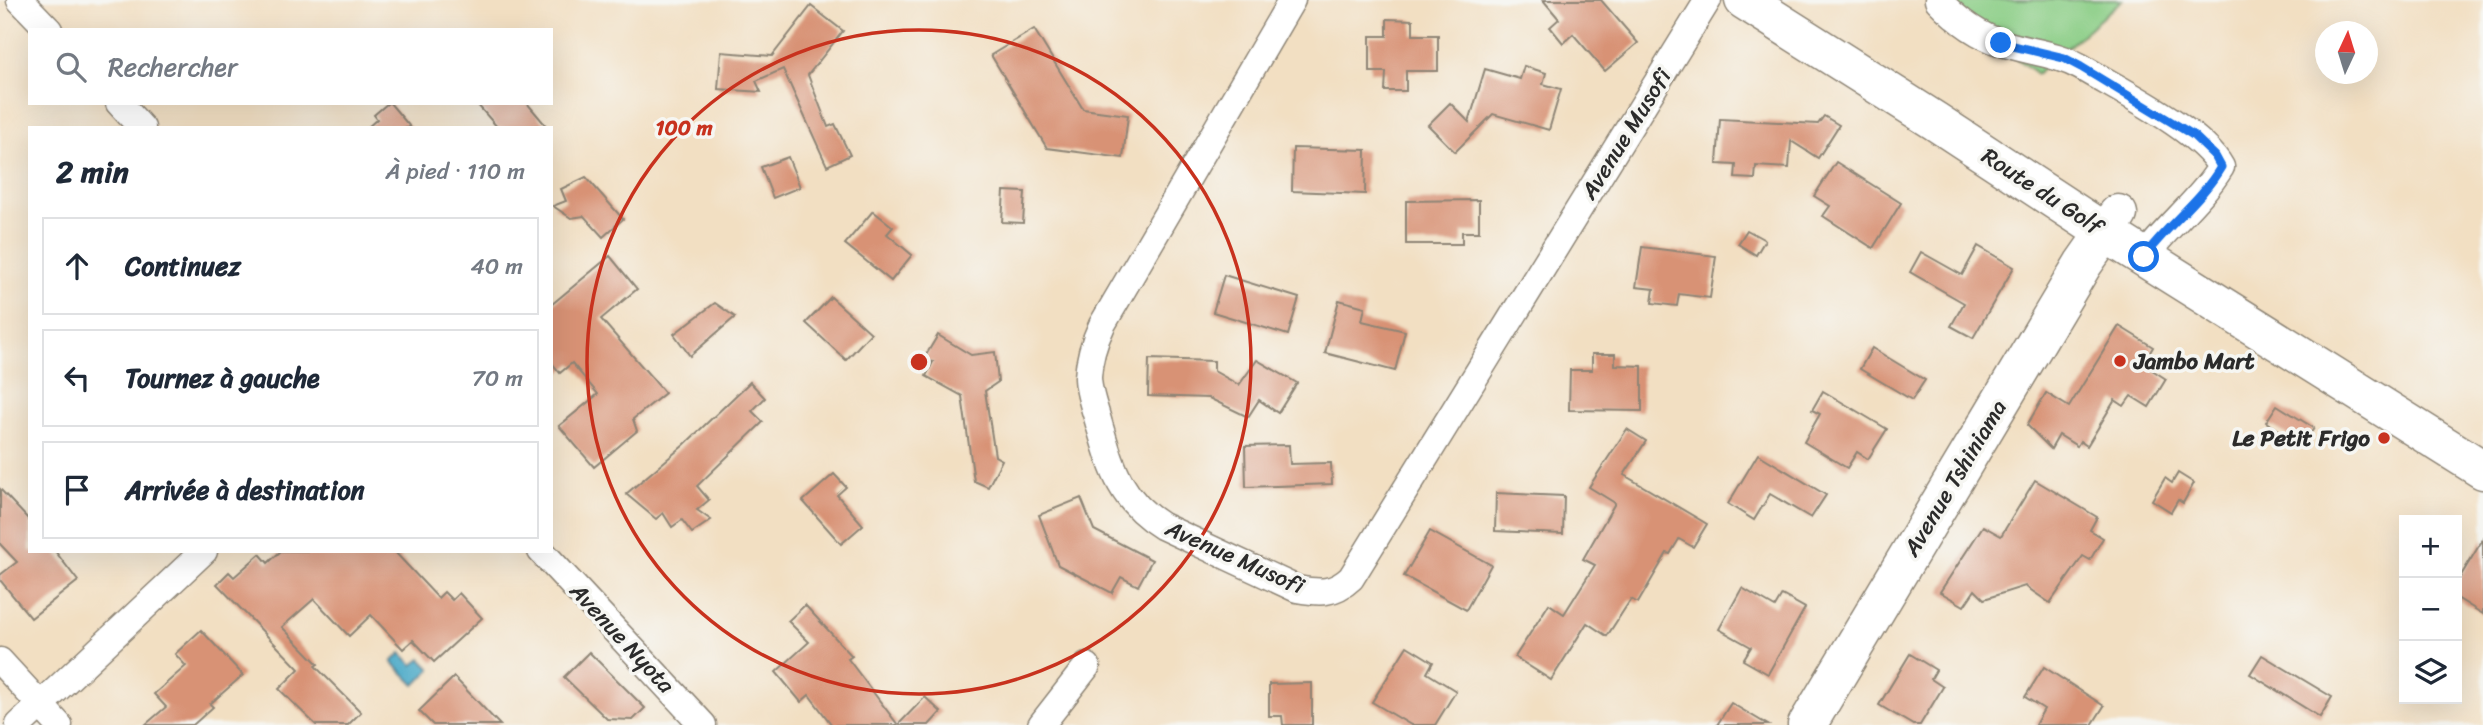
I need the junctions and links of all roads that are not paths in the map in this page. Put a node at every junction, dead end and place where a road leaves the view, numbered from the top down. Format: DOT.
graph roads {
  1 [pos="20,0"];
  2 [pos="1292,0"];
  3 [pos="1708,0"];
  4 [pos="1744,0"];
  5 [pos="1786,0"];
  6 [pos="1938,0"];
  7 [pos="47,28"];
  8 [pos="120,105"];
  9 [pos="140,126"];
  10 [pos="2111,223"];
  11 [pos="2151,248"];
  12 [pos="2483,443"];
  13 [pos="2483,470"];
  14 [pos="202,553"];
  15 [pos="543,553"];
  16 [pos="0,661"];
  17 [pos="1087,666"];
  18 [pos="40,704"];
  19 [pos="19,725"];
  20 [pos="59,725"];
  21 [pos="703,725"];
  22 [pos="1041,725"];
  23 [pos="1807,725"];
  1 -- 7 [label="street"];
  2 -- 3 [label="street, Avenue Musofi"];
  4 -- 10 [label="main road, Route du Golf"];
  5 -- 10 [label="main road"];
  6 -- 11 [label="street"];
  8 -- 9 [label="street"];
  10 -- 11 [label="main road, Route du Golf"];
  10 -- 23 [label="main road, Avenue Tshiniama"];
  11 -- 12 [label="main road"];
  11 -- 13 [label="main road, Route du Golf"];
  14 -- 18 [label="street"];
  15 -- 21 [label="street, Avenue Nyota"];
  16 -- 18 [label="street"];
  17 -- 22 [label="street"];
  18 -- 19 [label="street"];
  18 -- 20 [label="street"];
}
